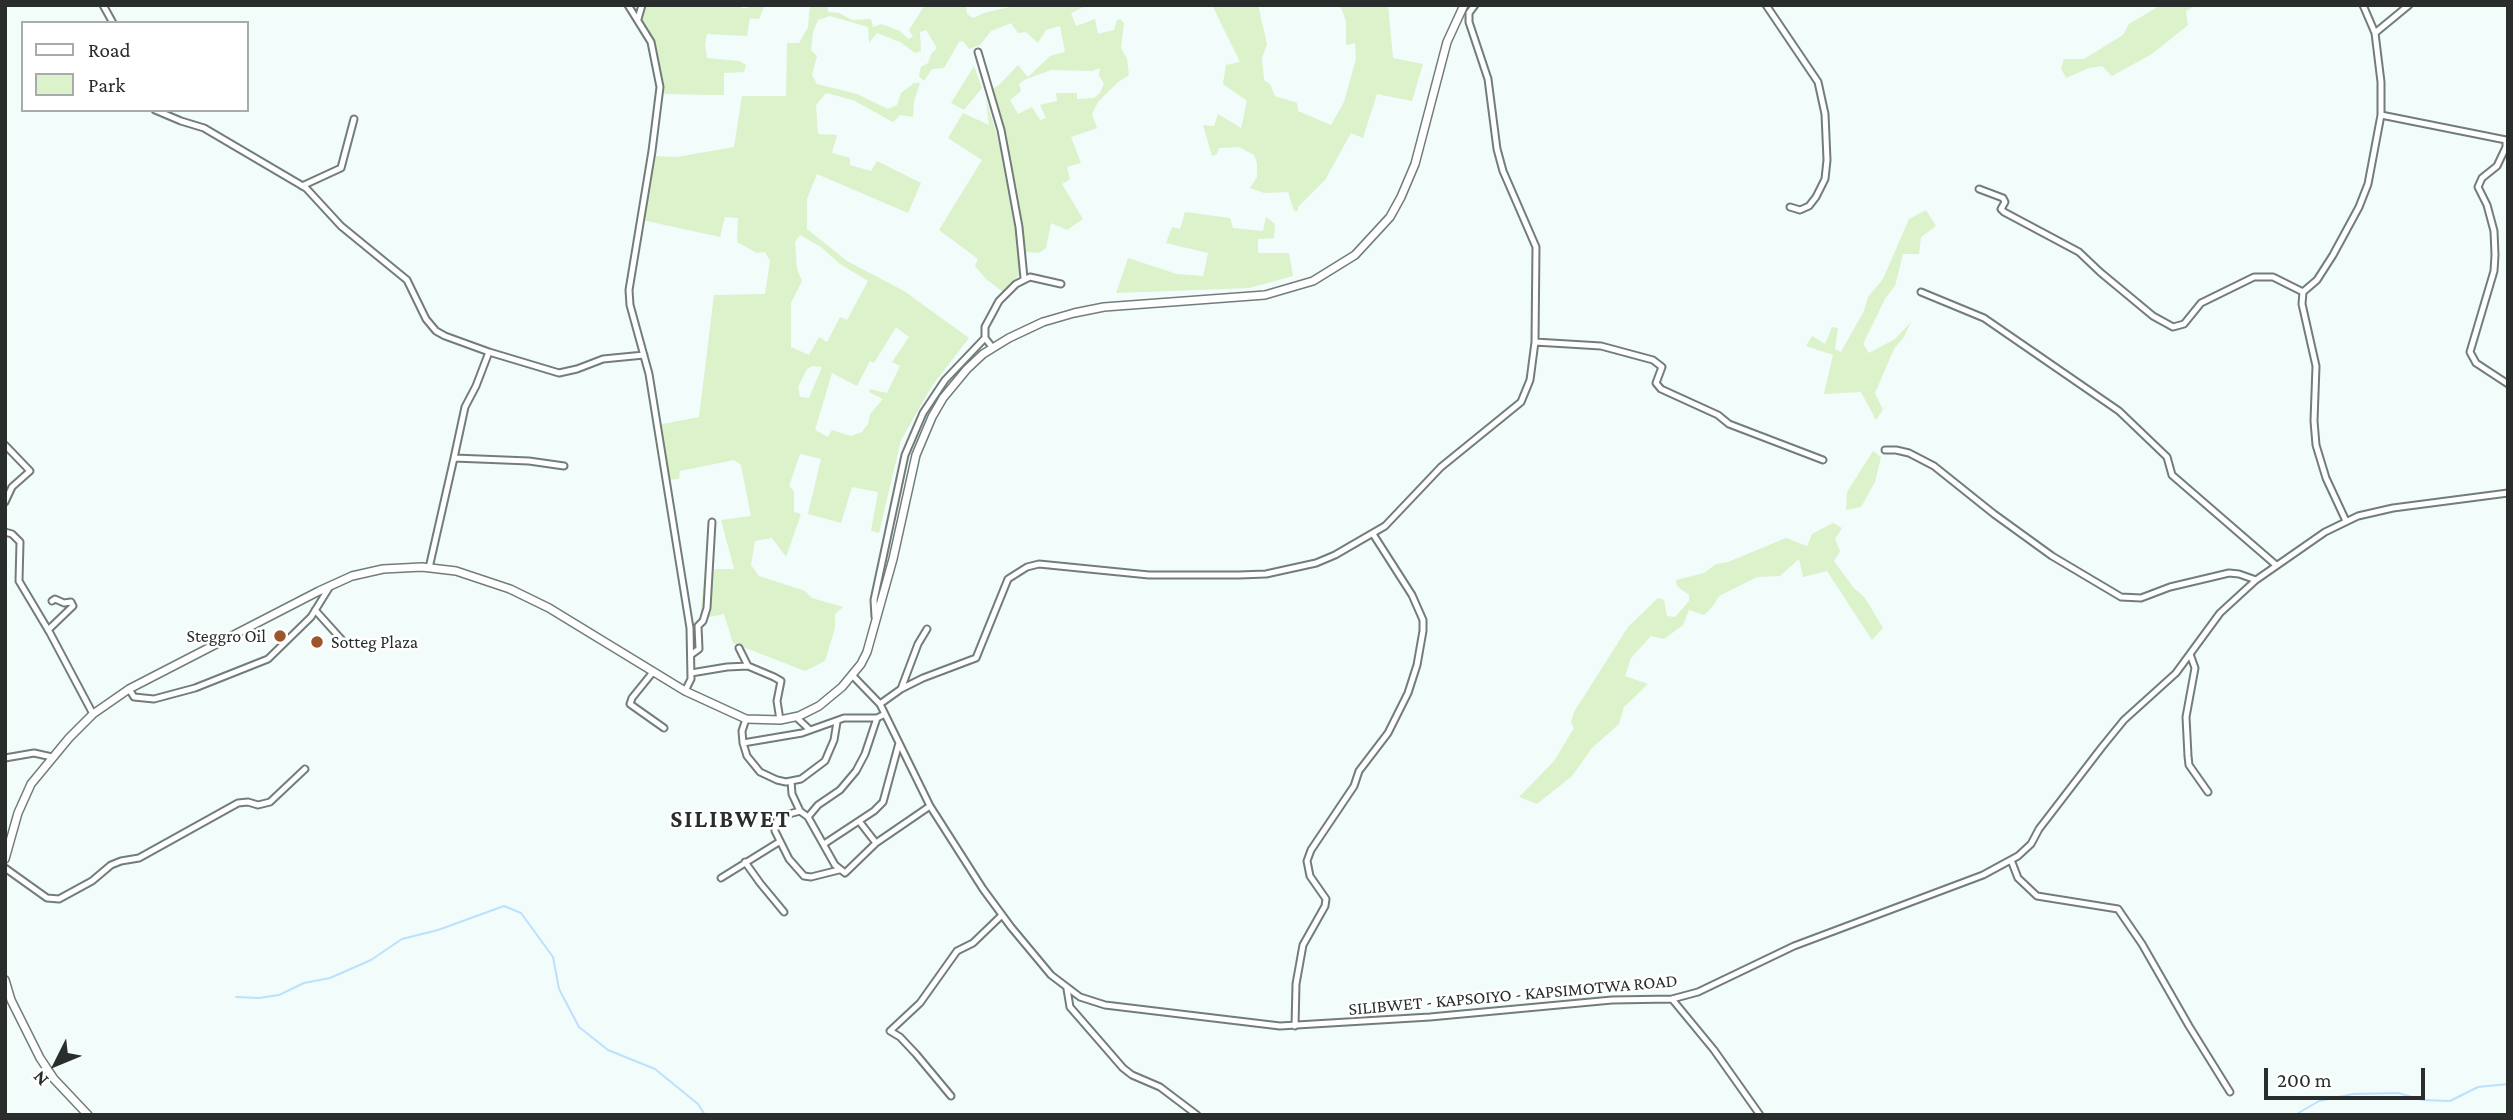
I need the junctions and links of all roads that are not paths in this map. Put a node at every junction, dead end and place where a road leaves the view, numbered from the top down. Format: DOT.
graph roads {
  1 [pos="103,5"];
  2 [pos="628,5"];
  3 [pos="642,5"];
  4 [pos="1464,5"];
  5 [pos="1475,5"];
  6 [pos="1766,5"];
  7 [pos="2363,5"];
  8 [pos="2409,5"];
  9 [pos="638,19"];
  10 [pos="112,21"];
  11 [pos="2375,33"];
  12 [pos="978,52"];
  13 [pos="160,112"];
  14 [pos="2381,115"];
  15 [pos="354,119"];
  16 [pos="302,186"];
  17 [pos="1979,189"];
  18 [pos="1790,207"];
  19 [pos="1024,278"];
  20 [pos="1061,284"];
  21 [pos="1921,292"];
  22 [pos="2303,292"];
  23 [pos="985,338"];
  24 [pos="1535,342"];
  25 [pos="992,347"];
  26 [pos="489,352"];
  27 [pos="645,355"];
  28 [pos="2508,384"];
  29 [pos="5,445"];
  30 [pos="1885,450"];
  31 [pos="454,458"];
  32 [pos="1823,460"];
  33 [pos="564,466"];
  34 [pos="2508,493"];
  35 [pos="5,502"];
  36 [pos="2346,521"];
  37 [pos="712,522"];
  38 [pos="5,532"];
  39 [pos="1373,534"];
  40 [pos="2276,565"];
  41 [pos="429,568"];
  42 [pos="2256,580"];
  43 [pos="330,586"];
  44 [pos="51,601"];
  45 [pos="315,610"];
  46 [pos="877,621"];
  47 [pos="928,629"];
  48 [pos="48,630"];
  49 [pos="342,640"];
  50 [pos="738,648"];
  51 [pos="692,654"];
  52 [pos="2190,654"];
  53 [pos="748,666"];
  54 [pos="653,672"];
  55 [pos="691,673"];
  56 [pos="852,675"];
  57 [pos="129,689"];
  58 [pos="901,689"];
  59 [pos="685,691"];
  60 [pos="880,704"];
  61 [pos="93,714"];
  62 [pos="885,714"];
  63 [pos="796,717"];
  64 [pos="877,718"];
  65 [pos="746,719"];
  66 [pos="780,720"];
  67 [pos="837,722"];
  68 [pos="664,728"];
  69 [pos="810,730"];
  70 [pos="743,743"];
  71 [pos="899,743"];
  72 [pos="52,757"];
  73 [pos="5,758"];
  74 [pos="305,769"];
  75 [pos="791,781"];
  76 [pos="2208,792"];
  77 [pos="930,806"];
  78 [pos="800,811"];
  79 [pos="808,817"];
  80 [pos="859,821"];
  81 [pos="779,842"];
  82 [pos="876,843"];
  83 [pos="824,844"];
  84 [pos="5,859"];
  85 [pos="2011,860"];
  86 [pos="745,862"];
  87 [pos="5,868"];
  88 [pos="839,870"];
  89 [pos="721,878"];
  90 [pos="784,912"];
  91 [pos="1002,915"];
  92 [pos="5,980"];
  93 [pos="1067,989"];
  94 [pos="7,993"];
  95 [pos="1672,999"];
  96 [pos="1295,1026"];
  97 [pos="2230,1092"];
  98 [pos="951,1096"];
  99 [pos="88,1115"];
  100 [pos="1197,1115"];
  101 [pos="1760,1115"];
  1 -- 10 [label="street"];
  2 -- 9 [label="street"];
  3 -- 9 [label="street"];
  4 -- 25 [label="main road"];
  5 -- 24 [label="street"];
  6 -- 18 [label="street"];
  7 -- 11 [label="street"];
  8 -- 11 [label="street"];
  9 -- 27 [label="street"];
  11 -- 14 [label="street"];
  12 -- 19 [label="street"];
  13 -- 16 [label="street"];
  14 -- 22 [label="street"];
  14 -- 28 [label="street"];
  15 -- 16 [label="street"];
  16 -- 26 [label="street"];
  17 -- 22 [label="street"];
  19 -- 20 [label="street"];
  19 -- 23 [label="street"];
  21 -- 40 [label="street"];
  22 -- 36 [label="street"];
  23 -- 25 [label="street"];
  23 -- 46 [label="street"];
  24 -- 32 [label="street"];
  24 -- 39 [label="street"];
  25 -- 46 [label="main road"];
  26 -- 27 [label="street"];
  26 -- 31 [label="street"];
  27 -- 51 [label="street"];
  29 -- 35 [label="street"];
  30 -- 42 [label="street"];
  31 -- 33 [label="street"];
  31 -- 41 [label="street"];
  34 -- 36 [label="street, SILIBWET - KAPSOIYO - KAPSIMOTWA ROAD"];
  36 -- 40 [label="street, SILIBWET - KAPSOIYO - KAPSIMOTWA ROAD"];
  37 -- 51 [label="street"];
  38 -- 48 [label="street"];
  39 -- 58 [label="street"];
  39 -- 96 [label="street"];
  40 -- 42 [label="street, SILIBWET - KAPSOIYO - KAPSIMOTWA ROAD"];
  41 -- 43 [label="main road"];
  41 -- 54 [label="main road"];
  42 -- 52 [label="street, SILIBWET - KAPSOIYO - KAPSIMOTWA ROAD"];
  43 -- 45 [label="street"];
  43 -- 57 [label="main road"];
  44 -- 48 [label="street"];
  45 -- 49 [label="street"];
  45 -- 57 [label="street"];
  46 -- 56 [label="main road"];
  47 -- 58 [label="street"];
  48 -- 61 [label="street"];
  50 -- 53 [label="street"];
  51 -- 55 [label="street"];
  52 -- 76 [label="street"];
  52 -- 85 [label="street, SILIBWET - KAPSOIYO - KAPSIMOTWA ROAD"];
  53 -- 55 [label="street"];
  53 -- 66 [label="street"];
  54 -- 59 [label="main road"];
  54 -- 68 [label="street"];
  55 -- 59 [label="street"];
  56 -- 60 [label="street, SILIBWET - KAPSOIYO - KAPSIMOTWA ROAD"];
  56 -- 63 [label="main road"];
  57 -- 61 [label="main road"];
  58 -- 60 [label="street"];
  59 -- 65 [label="main road"];
  60 -- 62 [label="street, SILIBWET - KAPSOIYO - KAPSIMOTWA ROAD"];
  61 -- 72 [label="main road"];
  62 -- 64 [label="street"];
  62 -- 71 [label="street, SILIBWET - KAPSOIYO - KAPSIMOTWA ROAD"];
  63 -- 66 [label="main road"];
  63 -- 69 [label="street"];
  64 -- 67 [label="street"];
  64 -- 79 [label="street"];
  65 -- 66 [label="main road"];
  65 -- 70 [label="street"];
  67 -- 69 [label="street"];
  67 -- 75 [label="street"];
  69 -- 70 [label="street"];
  70 -- 75 [label="street"];
  71 -- 77 [label="street, SILIBWET - KAPSOIYO - KAPSIMOTWA ROAD"];
  71 -- 80 [label="street"];
  72 -- 73 [label="street"];
  72 -- 84 [label="main road"];
  74 -- 87 [label="street"];
  75 -- 78 [label="street"];
  77 -- 82 [label="street"];
  77 -- 91 [label="street, SILIBWET - KAPSOIYO - KAPSIMOTWA ROAD"];
  78 -- 79 [label="street"];
  78 -- 81 [label="street"];
  79 -- 83 [label="street"];
  80 -- 82 [label="street"];
  80 -- 83 [label="street"];
  81 -- 86 [label="street"];
  81 -- 88 [label="street"];
  82 -- 88 [label="street"];
  83 -- 88 [label="street"];
  85 -- 95 [label="street, SILIBWET - KAPSOIYO - KAPSIMOTWA ROAD"];
  85 -- 97 [label="street"];
  86 -- 89 [label="street"];
  86 -- 90 [label="street"];
  91 -- 93 [label="street, SILIBWET - KAPSOIYO - KAPSIMOTWA ROAD"];
  91 -- 98 [label="street"];
  92 -- 94 [label="main road"];
  93 -- 96 [label="street, SILIBWET - KAPSOIYO - KAPSIMOTWA ROAD"];
  93 -- 100 [label="street"];
  94 -- 99 [label="main road"];
  95 -- 96 [label="street, SILIBWET - KAPSOIYO - KAPSIMOTWA ROAD"];
  95 -- 101 [label="street"];
}
